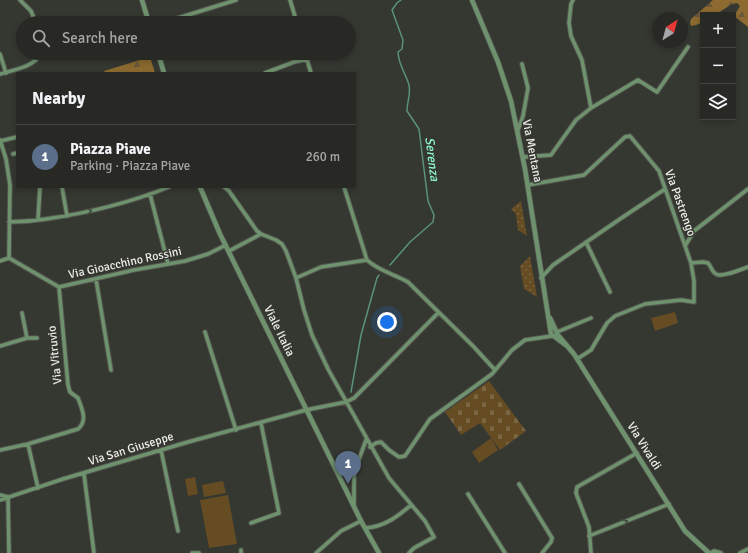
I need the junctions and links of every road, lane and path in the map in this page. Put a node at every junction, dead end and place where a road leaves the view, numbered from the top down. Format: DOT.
graph roads {
  1 [pos="20,0"];
  2 [pos="142,0"];
  3 [pos="236,0"];
  4 [pos="290,0"];
  5 [pos="472,0"];
  6 [pos="573,0"];
  7 [pos="33,16"];
  8 [pos="147,16"];
  9 [pos="185,16"];
  10 [pos="295,16"];
  11 [pos="687,48"];
  12 [pos="0,54"];
  13 [pos="36,60"];
  14 [pos="160,60"];
  15 [pos="303,60"];
  16 [pos="307,60"];
  17 [pos="522,64"];
  18 [pos="17,71"];
  19 [pos="6,72"];
  20 [pos="164,72"];
  21 [pos="269,72"];
  22 [pos="311,72"];
  23 [pos="0,74"];
  24 [pos="591,108"];
  25 [pos="518,130"];
  26 [pos="16,137"];
  27 [pos="0,141"];
  28 [pos="523,157"];
  29 [pos="528,185"];
  30 [pos="40,188"];
  31 [pos="62,188"];
  32 [pos="166,188"];
  33 [pos="200,188"];
  34 [pos="225,188"];
  35 [pos="344,188"];
  36 [pos="665,189"];
  37 [pos="748,189"];
  38 [pos="150,194"];
  39 [pos="67,216"];
  40 [pos="38,220"];
  41 [pos="9,222"];
  42 [pos="261,234"];
  43 [pos="586,242"];
  44 [pos="226,245"];
  45 [pos="685,246"];
  46 [pos="228,251"];
  47 [pos="8,258"];
  48 [pos="367,260"];
  49 [pos="0,261"];
  50 [pos="691,263"];
  51 [pos="168,264"];
  52 [pos="748,267"];
  53 [pos="296,278"];
  54 [pos="541,278"];
  55 [pos="96,279"];
  56 [pos="59,287"];
  57 [pos="610,292"];
  58 [pos="22,313"];
  59 [pos="438,313"];
  60 [pos="591,318"];
  61 [pos="205,332"];
  62 [pos="554,333"];
  63 [pos="27,338"];
  64 [pos="36,338"];
  65 [pos="0,346"];
  66 [pos="577,359"];
  67 [pos="111,370"];
  68 [pos="495,370"];
  69 [pos="346,402"];
  70 [pos="306,410"];
  71 [pos="261,423"];
  72 [pos="236,430"];
  73 [pos="366,440"];
  74 [pos="28,444"];
  75 [pos="370,447"];
  76 [pos="0,450"];
  77 [pos="162,450"];
  78 [pos="636,453"];
  79 [pos="84,474"];
  80 [pos="519,484"];
  81 [pos="38,488"];
  82 [pos="468,494"];
  83 [pos="0,495"];
  84 [pos="8,497"];
  85 [pos="0,500"];
  86 [pos="669,504"];
  87 [pos="411,505"];
  88 [pos="354,507"];
  89 [pos="361,521"];
  90 [pos="251,523"];
  91 [pos="365,528"];
  92 [pos="178,531"];
  93 [pos="589,536"];
  94 [pos="748,549"];
  95 [pos="9,553"];
  96 [pos="94,553"];
  97 [pos="192,553"];
  98 [pos="199,553"];
  99 [pos="316,553"];
  100 [pos="379,553"];
  101 [pos="409,553"];
  102 [pos="505,553"];
  103 [pos="542,553"];
  104 [pos="591,553"];
  105 [pos="710,553"];
  106 [pos="721,553"];
  107 [pos="740,553"];
  1 -- 7 [label="street"];
  2 -- 8 [label="street"];
  3 -- 9 [label="street"];
  4 -- 10 [label="street"];
  5 -- 25 [label="street, Via Mentana"];
  6 -- 24 [label="street"];
  11 -- 24 [label="street"];
  12 -- 19 [label="street"];
  13 -- 18 [label="street"];
  14 -- 20 [label="street"];
  15 -- 21 [label="street"];
  16 -- 22 [label="street"];
  17 -- 25 [label="street"];
  18 -- 19 [label="street"];
  19 -- 23 [label="street"];
  24 -- 28 [label="street"];
  25 -- 28 [label="street, Via Mentana"];
  26 -- 27 [label="street"];
  27 -- 41 [label="street"];
  28 -- 29 [label="street, Via Mentana"];
  29 -- 36 [label="street, Via Pastrengo"];
  29 -- 54 [label="street, Via Mentana"];
  30 -- 40 [label="street"];
  31 -- 39 [label="street"];
  32 -- 38 [label="street"];
  33 -- 44 [label="street, Viale Italia"];
  34 -- 42 [label="street"];
  35 -- 48 [label="street"];
  36 -- 43 [label="street"];
  36 -- 45 [label="street, Via Pastrengo"];
  37 -- 45 [label="street, Via Pastrengo"];
  39 -- 38 [label="street, one-way"];
  38 -- 51 [label="street"];
  39 -- 40 [label="street"];
  40 -- 41 [label="street"];
  41 -- 47 [label="street"];
  42 -- 46 [label="street"];
  42 -- 53 [label="street"];
  43 -- 54 [label="street"];
  43 -- 57 [label="street"];
  44 -- 46 [label="street, Viale Italia"];
  44 -- 51 [label="street, Via Gioacchino Rossini"];
  45 -- 50 [label="street"];
  46 -- 70 [label="street, Viale Italia"];
  47 -- 49 [label="street"];
  47 -- 56 [label="street, Via Gioacchino Rossini"];
  48 -- 53 [label="street"];
  48 -- 59 [label="street"];
  50 -- 52 [label="street"];
  50 -- 66 [label="street"];
  51 -- 55 [label="street, Via Gioacchino Rossini"];
  53 -- 69 [label="street"];
  54 -- 62 [label="street, Via Mentana"];
  55 -- 56 [label="street, Via Gioacchino Rossini"];
  55 -- 67 [label="street"];
  56 -- 74 [label="street, Via Vitruvio"];
  58 -- 63 [label="street"];
  59 -- 68 [label="street"];
  59 -- 69 [label="street"];
  60 -- 62 [label="street"];
  61 -- 72 [label="street"];
  62 -- 66 [label="street, Via Vivaldi"];
  62 -- 68 [label="street"];
  63 -- 64 [label="street"];
  63 -- 65 [label="street"];
  66 -- 78 [label="street, Via Vivaldi"];
  68 -- 75 [label="street"];
  69 -- 70 [label="street, Via San Giuseppe"];
  69 -- 73 [label="street"];
  70 -- 71 [label="street, Via San Giuseppe"];
  70 -- 88 [label="street, Viale Italia"];
  71 -- 72 [label="street, Via San Giuseppe"];
  71 -- 90 [label="street"];
  72 -- 77 [label="street, Via San Giuseppe"];
  73 -- 75 [label="street"];
  73 -- 88 [label="street"];
  74 -- 76 [label="street, Via Vitruvio"];
  74 -- 81 [label="street"];
  75 -- 87 [label="street"];
  77 -- 79 [label="street, Via San Giuseppe"];
  77 -- 92 [label="street"];
  78 -- 86 [label="street, Via Vivaldi"];
  78 -- 93 [label="street"];
  79 -- 81 [label="street, Via San Giuseppe"];
  79 -- 96 [label="street"];
  80 -- 103 [label="street"];
  81 -- 84 [label="street, Via San Giuseppe"];
  82 -- 102 [label="street"];
  83 -- 84 [label="street"];
  84 -- 85 [label="street, Via San Giuseppe"];
  84 -- 95 [label="street"];
  93 -- 86 [label="street, one-way"];
  86 -- 105 [label="street, Via Vivaldi"];
  87 -- 91 [label="street"];
  87 -- 101 [label="street"];
  88 -- 89 [label="street, Viale Italia"];
  89 -- 91 [label="street, Viale Italia"];
  89 -- 99 [label="street"];
  91 -- 100 [label="street, Viale Italia"];
  93 -- 104 [label="street"];
  94 -- 107 [label="street"];
  97 -- 98 [label="street"];
  105 -- 106 [label="street"];
}
